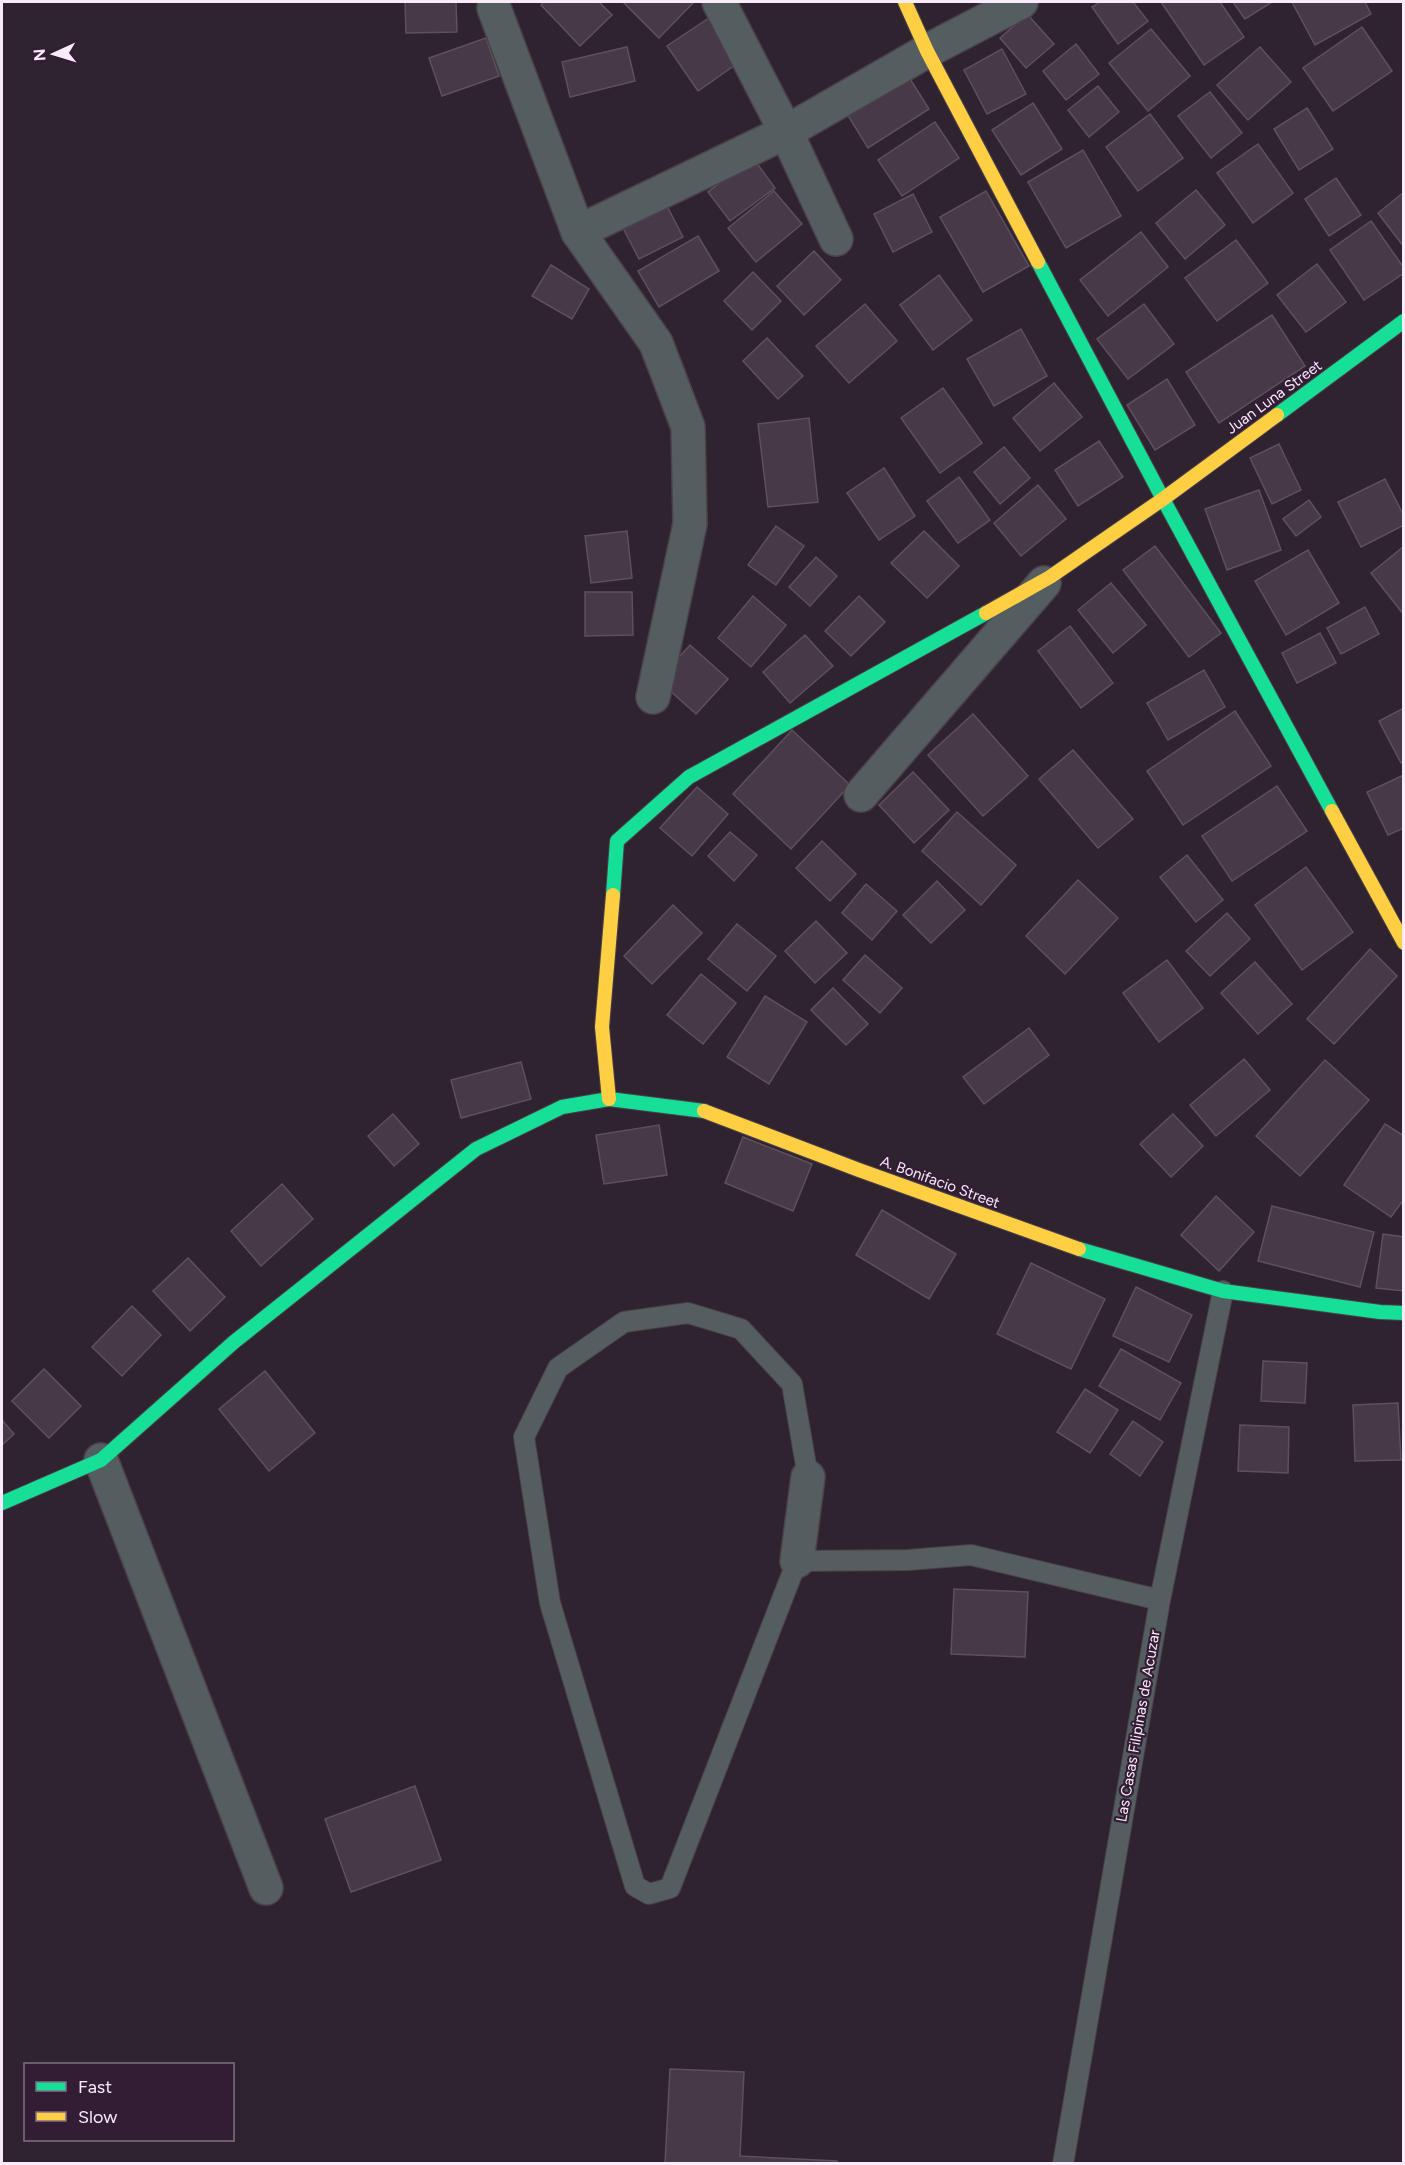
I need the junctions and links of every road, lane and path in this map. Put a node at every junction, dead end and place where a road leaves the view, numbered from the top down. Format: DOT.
graph roads {
  1 [pos="719,2"];
  2 [pos="905,2"];
  3 [pos="1021,2"];
  4 [pos="494,9"];
  5 [pos="927,51"];
  6 [pos="786,132"];
  7 [pos="578,232"];
  8 [pos="836,239"];
  9 [pos="1404,321"];
  10 [pos="1163,499"];
  11 [pos="1050,577"];
  12 [pos="653,697"];
  13 [pos="861,795"];
  14 [pos="1404,943"];
  15 [pos="609,1099"];
  16 [pos="1223,1291"];
  17 [pos="1404,1312"];
  18 [pos="101,1460"];
  19 [pos="808,1477"];
  20 [pos="2,1503"];
  21 [pos="797,1561"];
  22 [pos="1160,1600"];
  23 [pos="266,1887"];
  24 [pos="1063,2163"];
  1 -- 6 [label="street"];
  2 -- 5 [label="street"];
  3 -- 5 [label="street"];
  4 -- 7 [label="street"];
  5 -- 6 [label="street"];
  5 -- 10 [label="street"];
  6 -- 7 [label="street"];
  6 -- 8 [label="street"];
  7 -- 12 [label="street"];
  9 -- 10 [label="street, Juan Luna Street"];
  10 -- 11 [label="street, Juan Luna Street"];
  10 -- 14 [label="street"];
  11 -- 13 [label="street"];
  11 -- 15 [label="street, Juan Luna Street"];
  15 -- 16 [label="street, A. Bonifacio Street"];
  15 -- 18 [label="street, A. Bonifacio Street"];
  16 -- 17 [label="street, A. Bonifacio Street"];
  16 -- 22 [label="lane, Las Casas Filipinas de Acuzar"];
  18 -- 20 [label="street, A. Bonifacio Street"];
  18 -- 23 [label="street"];
  19 -- 21 [label="street"];
  19 -- 21 [label="lane"];
  21 -- 22 [label="lane"];
  22 -- 24 [label="lane, Las Casas Filipinas de Acuzar"];
}
